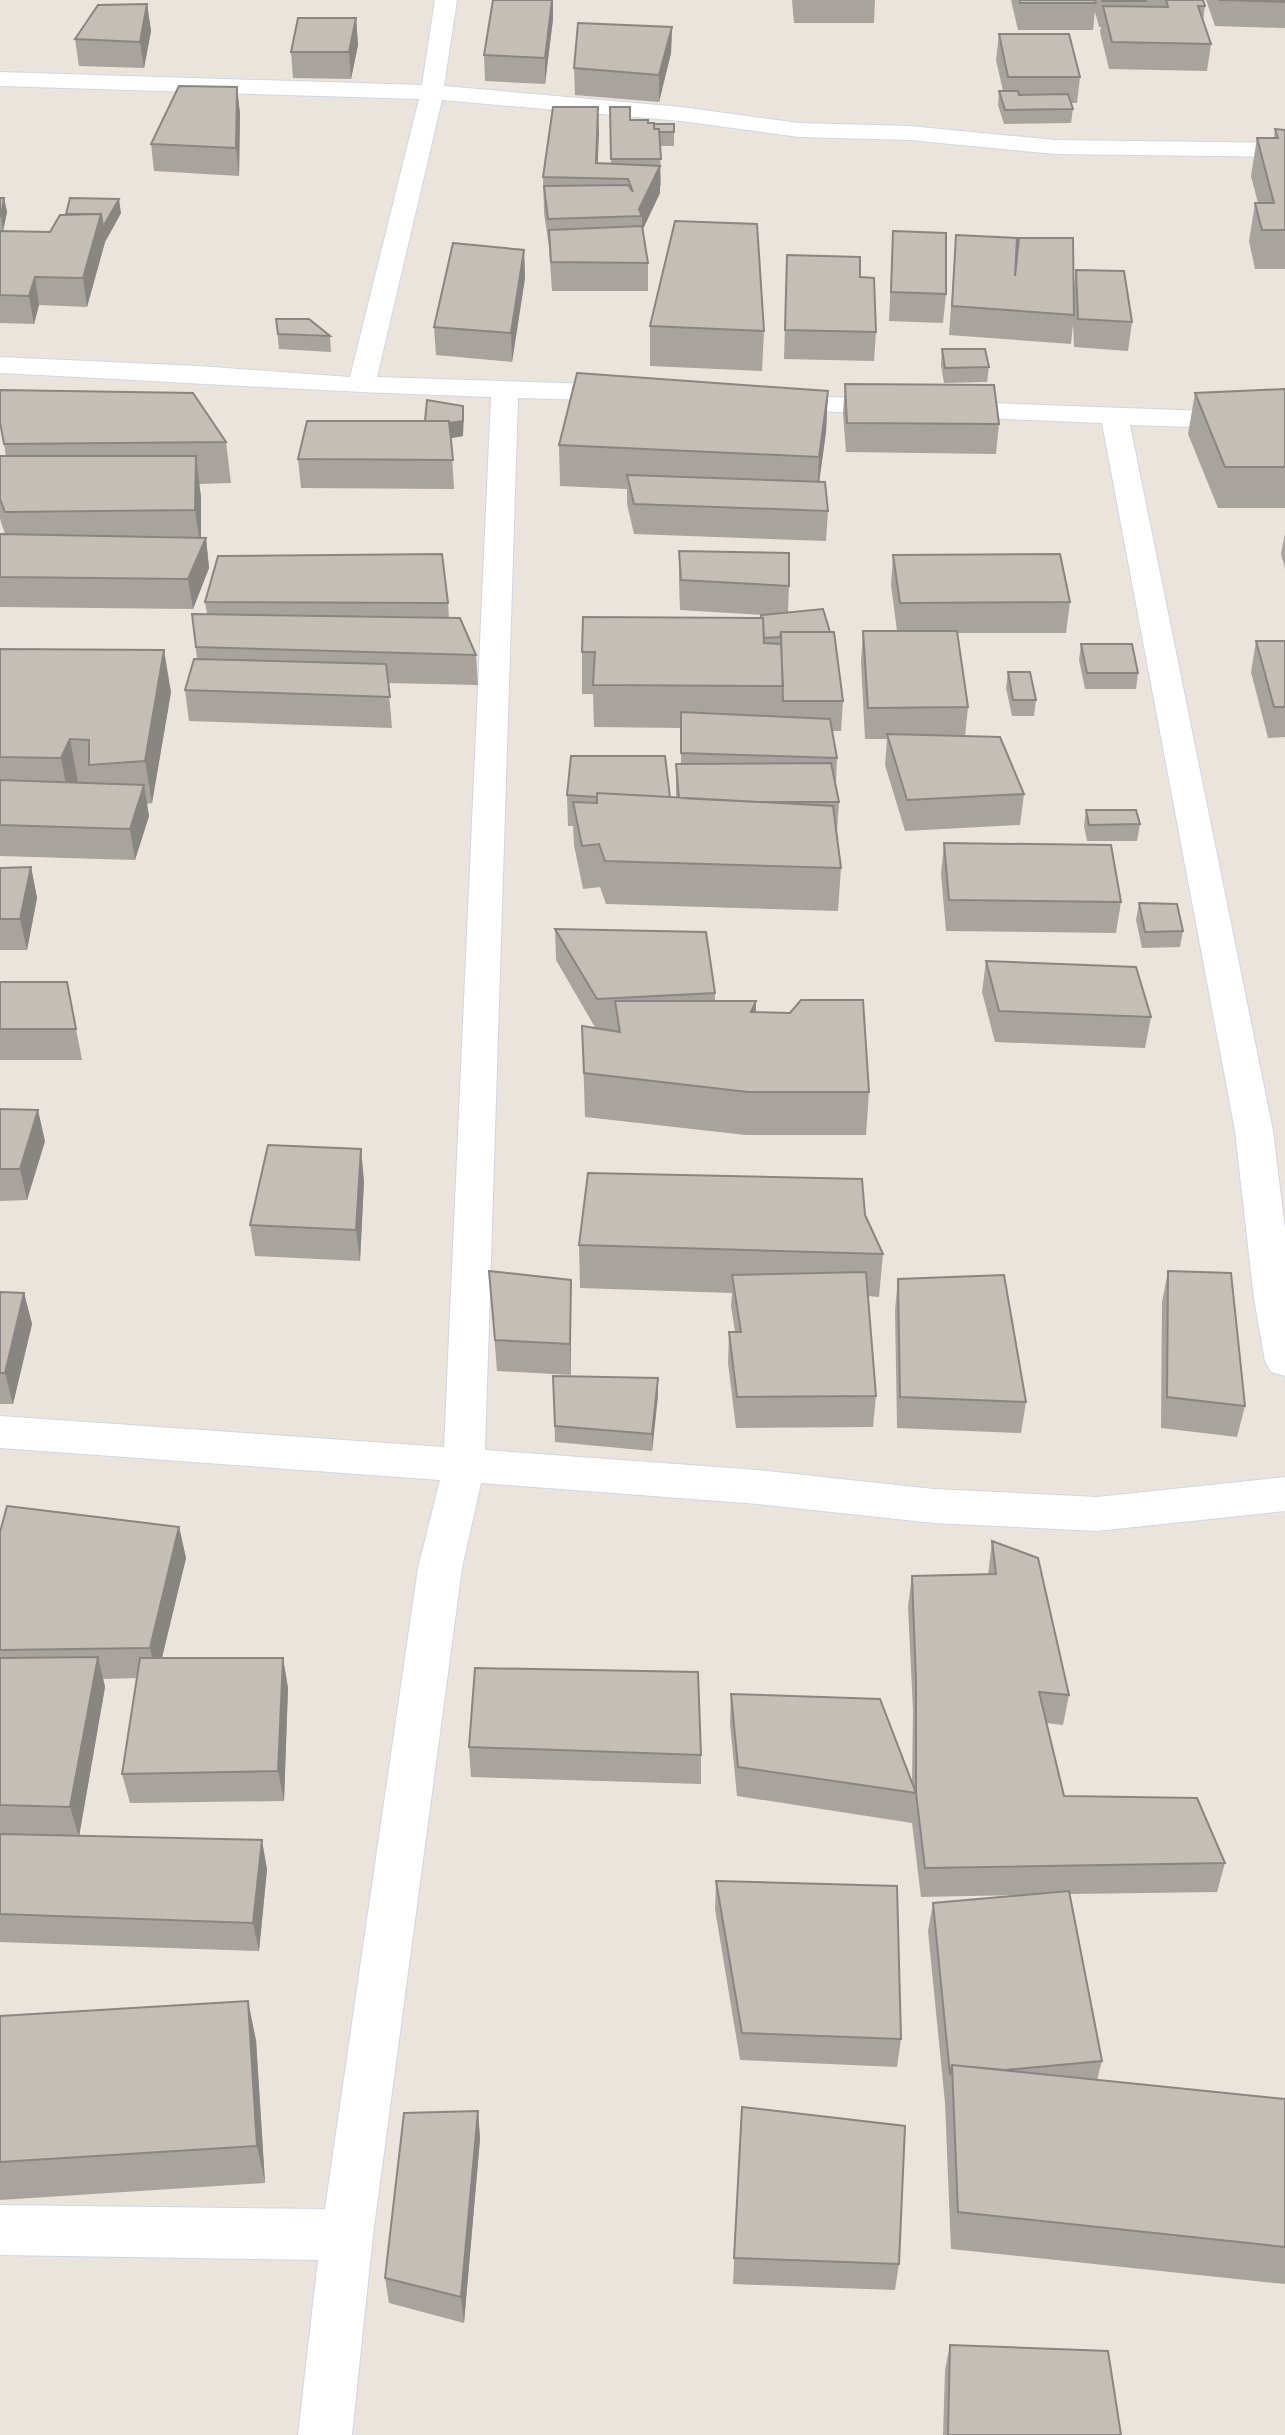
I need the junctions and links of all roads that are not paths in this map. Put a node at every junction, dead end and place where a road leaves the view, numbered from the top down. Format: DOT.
graph roads {
  1 [pos="446,0"];
  2 [pos="0,79"];
  3 [pos="432,92"];
  4 [pos="1285,150"];
  5 [pos="0,365"];
  6 [pos="362,385"];
  7 [pos="505,388"];
  8 [pos="647,394"];
  9 [pos="749,401"];
  10 [pos="1115,417"];
  11 [pos="1285,422"];
  12 [pos="1285,1361"];
  13 [pos="0,1432"];
  14 [pos="464,1465"];
  15 [pos="1285,1494"];
  16 [pos="0,2230"];
  17 [pos="347,2235"];
  18 [pos="325,2435"];
  1 -- 3 [label="street"];
  2 -- 3 [label="street"];
  3 -- 4 [label="street"];
  3 -- 6 [label="street"];
  5 -- 6 [label="street"];
  6 -- 7 [label="street"];
  7 -- 8 [label="street"];
  7 -- 14 [label="street"];
  9 -- 10 [label="street"];
  10 -- 11 [label="street"];
  10 -- 12 [label="street"];
  13 -- 14 [label="street"];
  14 -- 15 [label="street"];
  14 -- 17 [label="street"];
  16 -- 17 [label="street"];
  17 -- 18 [label="street"];
}
